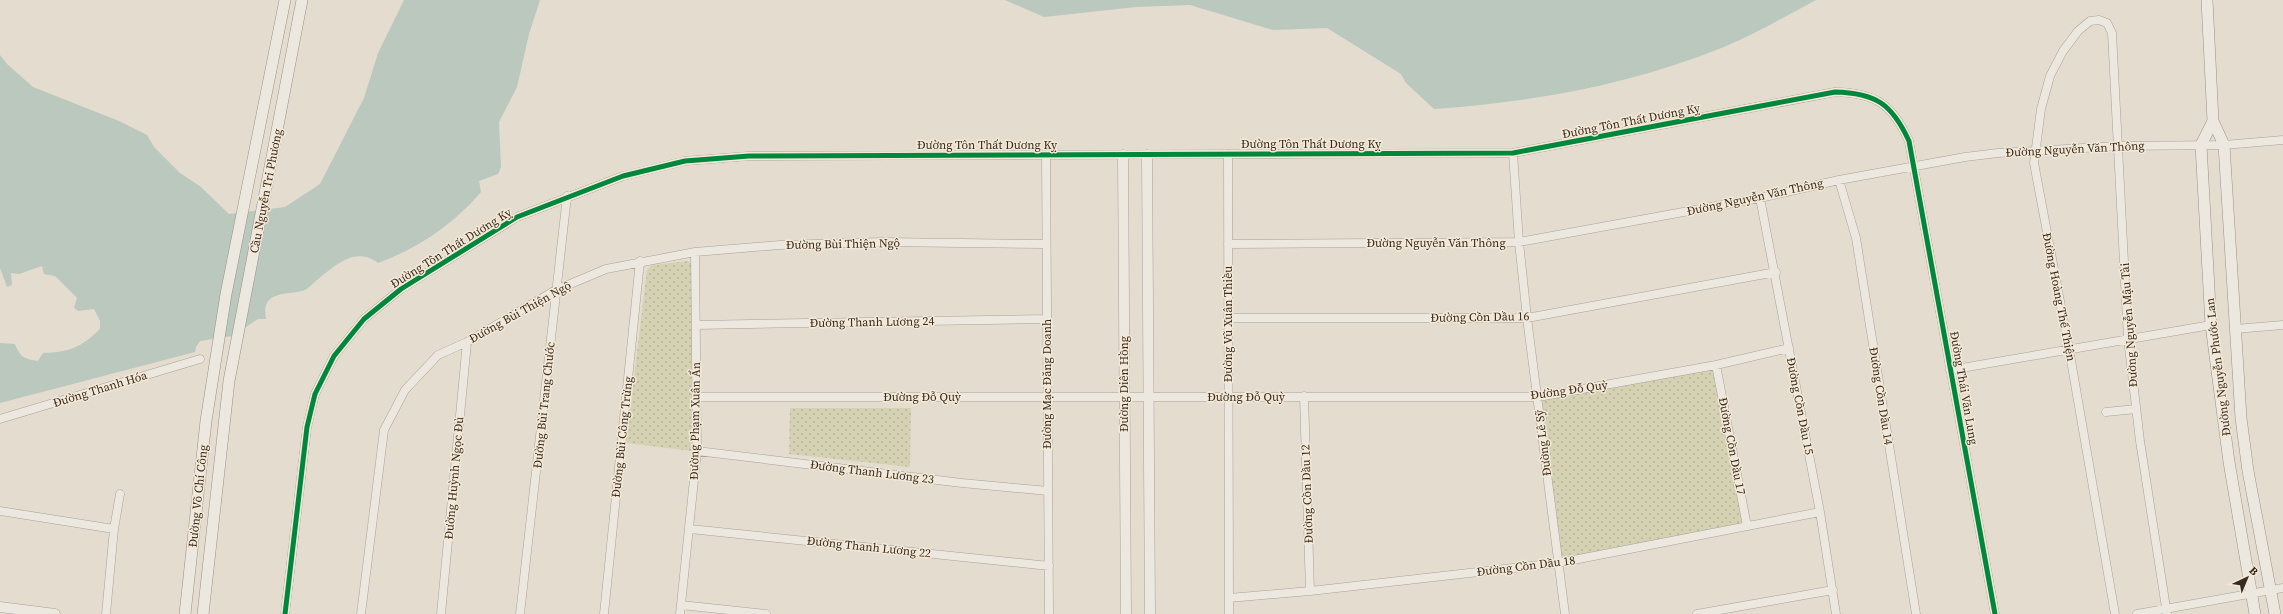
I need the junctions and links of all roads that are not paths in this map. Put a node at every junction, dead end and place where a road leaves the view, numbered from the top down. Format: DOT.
graph roads {
  1 [pos="285,0"];
  2 [pos="302,0"];
  3 [pos="2207,0"];
  4 [pos="2112,33"];
  5 [pos="2213,121"];
  6 [pos="2283,140"];
  7 [pos="2201,145"];
  8 [pos="2224,145"];
  9 [pos="2118,146"];
  10 [pos="2034,151"];
  11 [pos="1513,153"];
  12 [pos="1228,154"];
  13 [pos="1046,155"];
  14 [pos="1123,155"];
  15 [pos="1147,155"];
  16 [pos="1914,166"];
  17 [pos="1839,180"];
  18 [pos="567,196"];
  19 [pos="1760,198"];
  20 [pos="1519,242"];
  21 [pos="1046,244"];
  22 [pos="1228,244"];
  23 [pos="695,252"];
  24 [pos="640,261"];
  25 [pos="1776,272"];
  26 [pos="556,290"];
  27 [pos="1228,318"];
  28 [pos="1527,318"];
  29 [pos="1047,319"];
  30 [pos="2211,325"];
  31 [pos="2283,325"];
  32 [pos="696,326"];
  33 [pos="2235,329"];
  34 [pos="2128,339"];
  35 [pos="467,342"];
  36 [pos="1789,348"];
  37 [pos="2069,349"];
  38 [pos="200,359"];
  39 [pos="1716,365"];
  40 [pos="1950,370"];
  41 [pos="213,379"];
  42 [pos="230,382"];
  43 [pos="1125,396"];
  44 [pos="1149,396"];
  45 [pos="1304,396"];
  46 [pos="698,397"];
  47 [pos="1229,397"];
  48 [pos="1538,397"];
  49 [pos="1047,398"];
  50 [pos="2136,409"];
  51 [pos="2106,412"];
  52 [pos="0,419"];
  53 [pos="697,451"];
  54 [pos="1048,491"];
  55 [pos="120,494"];
  56 [pos="0,511"];
  57 [pos="1820,512"];
  58 [pos="1747,526"];
  59 [pos="114,529"];
  60 [pos="690,529"];
  61 [pos="1558,563"];
  62 [pos="1049,566"];
  63 [pos="2283,588"];
  64 [pos="1832,590"];
  65 [pos="2270,590"];
  66 [pos="1310,591"];
  67 [pos="2251,594"];
  68 [pos="1229,598"];
  69 [pos="681,605"];
  70 [pos="0,607"];
  71 [pos="2167,611"];
  72 [pos="32,613"];
  73 [pos="55,614"];
  74 [pos="106,614"];
  75 [pos="185,614"];
  76 [pos="203,614"];
  77 [pos="285,614"];
  78 [pos="361,614"];
  79 [pos="441,614"];
  80 [pos="520,614"];
  81 [pos="604,614"];
  82 [pos="680,614"];
  83 [pos="766,614"];
  84 [pos="1049,614"];
  85 [pos="1126,614"];
  86 [pos="1150,614"];
  87 [pos="1229,614"];
  88 [pos="1565,614"];
  89 [pos="1697,614"];
  90 [pos="1836,614"];
  91 [pos="1916,614"];
  92 [pos="1995,614"];
  93 [pos="2115,614"];
  94 [pos="2137,614"];
  95 [pos="2255,614"];
  96 [pos="2274,614"];
  1 -- 41 [label="main road, Cầu Nguyễn Tri Phương"];
  2 -- 42 [label="main road, Cầu Nguyễn Tri Phương"];
  3 -- 5 [label="main road, Đường Nguyễn Phước Lan"];
  4 -- 9 [label="street, Đường Nguyễn Mậu Tài"];
  4 -- 10 [label="street, Đường Hoàng Thế Thiện"];
  5 -- 7 [label="main road, Đường Nguyễn Phước Lan"];
  5 -- 8 [label="main road, Đường Nguyễn Phước Lan"];
  6 -- 8 [label="street, Đường Nguyễn Văn Thông"];
  7 -- 8 [label="street, Đường Nguyễn Văn Thông"];
  7 -- 9 [label="street, Đường Nguyễn Văn Thông"];
  7 -- 30 [label="main road, Đường Nguyễn Phước Lan"];
  8 -- 33 [label="main road, Đường Nguyễn Phước Lan"];
  9 -- 10 [label="street, Đường Nguyễn Văn Thông"];
  9 -- 34 [label="street, Đường Nguyễn Mậu Tài"];
  10 -- 16 [label="street, Đường Nguyễn Văn Thông"];
  10 -- 37 [label="street, Đường Hoàng Thế Thiện"];
  11 -- 12 [label="street, Đường Tôn Thất Dương Kỵ"];
  11 -- 16 [label="street, Đường Tôn Thất Dương Kỵ"];
  11 -- 20 [label="street, Đường Lê Sỹ"];
  12 -- 15 [label="street, Đường Tôn Thất Dương Kỵ"];
  12 -- 22 [label="street, Đường Vũ Xuân Thiều"];
  13 -- 14 [label="street, Đường Tôn Thất Dương Kỵ"];
  13 -- 18 [label="street, Đường Tôn Thất Dương Kỵ"];
  13 -- 21 [label="street, Đường Mạc Đăng Doanh"];
  14 -- 15 [label="street, Đường Tôn Thất Dương Kỵ"];
  14 -- 43 [label="street, Đường Diên Hồng"];
  15 -- 44 [label="street, Đường Diên Hồng"];
  16 -- 17 [label="street, Đường Nguyễn Văn Thông"];
  16 -- 40 [label="street, Đường Thái Văn Lung"];
  17 -- 19 [label="street, Đường Nguyễn Văn Thông"];
  17 -- 91 [label="street, Đường Cồn Dầu 14"];
  18 -- 26 [label="street, Đường Bùi Trang Chước"];
  18 -- 77 [label="street, Đường Tôn Thất Dương Kỵ"];
  19 -- 20 [label="street, Đường Nguyễn Văn Thông"];
  19 -- 25 [label="street, Đường Cồn Dầu 15"];
  20 -- 22 [label="street, Đường Nguyễn Văn Thông"];
  20 -- 28 [label="street, Đường Lê Sỹ"];
  21 -- 23 [label="street, Đường Bùi Thiện Ngộ"];
  21 -- 29 [label="street, Đường Mạc Đăng Doanh"];
  22 -- 27 [label="street, Đường Vũ Xuân Thiều"];
  23 -- 24 [label="street, Đường Bùi Thiện Ngộ"];
  23 -- 32 [label="street, Đường Phạm Xuân Ẩn"];
  24 -- 26 [label="street, Đường Bùi Thiện Ngộ"];
  24 -- 81 [label="street, Đường Bùi Công Trừng"];
  25 -- 28 [label="street, Đường Cồn Dầu 16"];
  25 -- 36 [label="street, Đường Cồn Dầu 15"];
  26 -- 35 [label="street, Đường Bùi Thiện Ngộ"];
  26 -- 80 [label="street, Đường Bùi Trang Chước"];
  27 -- 28 [label="street, Đường Cồn Dầu 16"];
  27 -- 47 [label="street, Đường Vũ Xuân Thiều"];
  28 -- 48 [label="street, Đường Lê Sỹ"];
  29 -- 32 [label="street, Đường Thanh Lương 24"];
  29 -- 49 [label="street, Đường Mạc Đăng Doanh"];
  30 -- 34 [label="street"];
  30 -- 67 [label="main road, Đường Nguyễn Phước Lan"];
  31 -- 33 [label="street"];
  32 -- 46 [label="street, Đường Phạm Xuân Ẩn"];
  33 -- 65 [label="main road, Đường Nguyễn Phước Lan"];
  34 -- 37 [label="street"];
  34 -- 50 [label="street, Đường Nguyễn Mậu Tài"];
  35 -- 78 [label="street, Đường Bùi Thiện Ngộ"];
  35 -- 79 [label="street, Đường Huỳnh Ngọc Đủ"];
  36 -- 39 [label="street, Đường Đỗ Quỳ"];
  36 -- 57 [label="street, Đường Cồn Dầu 15"];
  37 -- 40 [label="street"];
  37 -- 93 [label="street, Đường Hoàng Thế Thiện"];
  38 -- 52 [label="street, Đường Thanh Hóa"];
  39 -- 48 [label="street, Đường Đỗ Quỳ"];
  39 -- 58 [label="street, Đường Cồn Dầu 17"];
  40 -- 92 [label="street, Đường Thái Văn Lung"];
  41 -- 75 [label="main road, Đường Võ Chí Công"];
  42 -- 76 [label="main road, Đường Võ Chí Công"];
  43 -- 44 [label="street, Đường Đỗ Quỳ"];
  43 -- 49 [label="street, Đường Đỗ Quỳ"];
  43 -- 85 [label="street, Đường Diên Hồng"];
  44 -- 47 [label="street, Đường Đỗ Quỳ"];
  44 -- 86 [label="street, Đường Diên Hồng"];
  45 -- 47 [label="street, Đường Đỗ Quỳ"];
  45 -- 48 [label="street, Đường Đỗ Quỳ"];
  45 -- 66 [label="street, Đường Cồn Dầu 12"];
  46 -- 49 [label="street, Đường Đỗ Quỳ"];
  46 -- 53 [label="street, Đường Phạm Xuân Ẩn"];
  47 -- 68 [label="street, Đường Vũ Xuân Thiều"];
  48 -- 61 [label="street, Đường Lê Sỹ"];
  49 -- 54 [label="street, Đường Mạc Đăng Doanh"];
  50 -- 51 [label="street"];
  50 -- 71 [label="street, Đường Nguyễn Mậu Tài"];
  53 -- 54 [label="street, Đường Thanh Lương 23"];
  53 -- 60 [label="street, Đường Phạm Xuân Ẩn"];
  54 -- 62 [label="street, Đường Mạc Đăng Doanh"];
  55 -- 59 [label="street"];
  56 -- 59 [label="street"];
  57 -- 58 [label="street, Đường Cồn Dầu 18"];
  57 -- 64 [label="street, Đường Cồn Dầu 15"];
  58 -- 61 [label="street, Đường Cồn Dầu 18"];
  59 -- 74 [label="street"];
  60 -- 62 [label="street, Đường Thanh Lương 22"];
  60 -- 69 [label="street, Đường Phạm Xuân Ẩn"];
  61 -- 66 [label="street, Đường Cồn Dầu 18"];
  61 -- 88 [label="street, Đường Lê Sỹ"];
  62 -- 84 [label="street, Đường Mạc Đăng Doanh"];
  63 -- 65 [label="street"];
  64 -- 89 [label="street"];
  64 -- 90 [label="street, Đường Cồn Dầu 15"];
  65 -- 67 [label="street"];
  65 -- 96 [label="main road, Đường Nguyễn Phước Lan"];
  66 -- 68 [label="street, Đường Cồn Dầu 18"];
  67 -- 71 [label="street"];
  67 -- 95 [label="main road, Đường Nguyễn Phước Lan"];
  68 -- 87 [label="street, Đường Vũ Xuân Thiều"];
  69 -- 82 [label="street, Đường Phạm Xuân Ẩn"];
  69 -- 83 [label="street"];
  70 -- 72 [label="street"];
  71 -- 94 [label="street"];
  72 -- 73 [label="street"];
}
